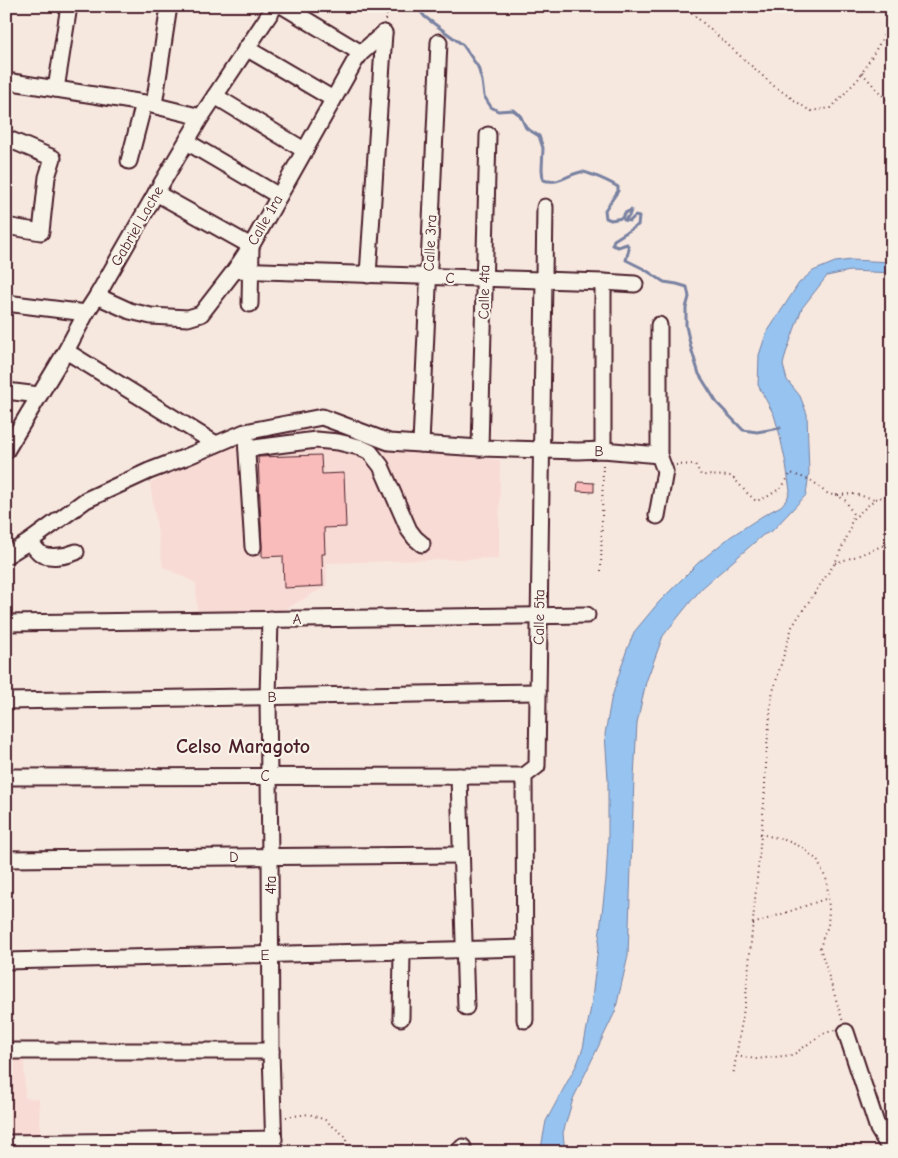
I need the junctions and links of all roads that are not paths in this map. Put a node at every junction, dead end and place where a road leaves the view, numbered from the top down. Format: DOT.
graph roads {
  1 [pos="69,6"];
  2 [pos="169,6"];
  3 [pos="275,6"];
  4 [pos="283,6"];
  5 [pos="439,42"];
  6 [pos="246,48"];
  7 [pos="361,54"];
  8 [pos="6,82"];
  9 [pos="56,89"];
  10 [pos="215,96"];
  11 [pos="333,99"];
  12 [pos="149,104"];
  13 [pos="202,117"];
  14 [pos="488,135"];
  15 [pos="6,138"];
  16 [pos="187,142"];
  17 [pos="304,150"];
  18 [pos="129,161"];
  19 [pos="156,193"];
  20 [pos="279,196"];
  21 [pos="545,207"];
  22 [pos="6,226"];
  23 [pos="251,246"];
  24 [pos="235,270"];
  25 [pos="251,270"];
  26 [pos="368,275"];
  27 [pos="428,277"];
  28 [pos="484,279"];
  29 [pos="544,281"];
  30 [pos="603,282"];
  31 [pos="635,284"];
  32 [pos="97,296"];
  33 [pos="6,303"];
  34 [pos="250,304"];
  35 [pos="86,313"];
  36 [pos="659,325"];
  37 [pos="66,351"];
  38 [pos="6,391"];
  39 [pos="39,395"];
  40 [pos="245,432"];
  41 [pos="216,444"];
  42 [pos="421,444"];
  43 [pos="480,448"];
  44 [pos="247,449"];
  45 [pos="542,449"];
  46 [pos="6,450"];
  47 [pos="603,450"];
  48 [pos="661,461"];
  49 [pos="657,516"];
  50 [pos="30,541"];
  51 [pos="422,544"];
  52 [pos="253,547"];
  53 [pos="76,552"];
  54 [pos="6,556"];
  55 [pos="588,614"];
  56 [pos="539,615"];
  57 [pos="270,619"];
  58 [pos="6,623"];
  59 [pos="538,692"];
  60 [pos="268,697"];
  61 [pos="6,702"];
  62 [pos="269,776"];
  63 [pos="459,776"];
  64 [pos="524,776"];
  65 [pos="6,777"];
  66 [pos="461,855"];
  67 [pos="270,857"];
  68 [pos="6,859"];
  69 [pos="524,948"];
  70 [pos="464,950"];
  71 [pos="402,951"];
  72 [pos="271,954"];
  73 [pos="8,962"];
  74 [pos="466,1007"];
  75 [pos="401,1018"];
  76 [pos="525,1020"];
  77 [pos="845,1029"];
  78 [pos="271,1050"];
  79 [pos="6,1051"];
  80 [pos="6,1143"];
  81 [pos="274,1146"];
  82 [pos="892,1152"];
  1 -- 9 [label="street"];
  2 -- 12 [label="street"];
  3 -- 6 [label="street, Gabriel Lache"];
  4 -- 7 [label="street"];
  5 -- 27 [label="street, Calle 3ra"];
  6 -- 10 [label="street, Gabriel Lache"];
  6 -- 11 [label="street"];
  7 -- 11 [label="street, Calle 1ra"];
  7 -- 26 [label="street, Calle 1ra"];
  8 -- 9 [label="street"];
  9 -- 12 [label="street"];
  10 -- 13 [label="street, Gabriel Lache"];
  10 -- 17 [label="street"];
  11 -- 17 [label="street, Calle 1ra"];
  12 -- 13 [label="street"];
  12 -- 18 [label="street"];
  13 -- 16 [label="street, Gabriel Lache"];
  14 -- 28 [label="street, Calle 4ta"];
  15 -- 22 [label="street"];
  16 -- 19 [label="street, Gabriel Lache"];
  16 -- 20 [label="street"];
  17 -- 20 [label="street, Calle 1ra"];
  19 -- 23 [label="street"];
  19 -- 32 [label="street, Gabriel Lache"];
  20 -- 23 [label="street, Calle 1ra"];
  21 -- 29 [label="street, Calle 5ta"];
  23 -- 24 [label="street, Calle 1ra"];
  23 -- 25 [label="street"];
  24 -- 25 [label="street, C"];
  24 -- 32 [label="street, Calle 1ra"];
  25 -- 26 [label="street, C"];
  25 -- 34 [label="street"];
  26 -- 27 [label="street, C"];
  27 -- 28 [label="street, C"];
  27 -- 42 [label="street, Calle 3ra"];
  28 -- 29 [label="street, C"];
  28 -- 43 [label="street, Calle 4ta"];
  29 -- 30 [label="street, C"];
  29 -- 45 [label="street, Calle 5ta"];
  30 -- 31 [label="street, C"];
  30 -- 47 [label="street"];
  32 -- 35 [label="street, Gabriel Lache"];
  33 -- 35 [label="street"];
  35 -- 37 [label="street, Gabriel Lache"];
  36 -- 48 [label="street"];
  37 -- 39 [label="street, Gabriel Lache"];
  37 -- 41 [label="street"];
  38 -- 39 [label="street"];
  39 -- 46 [label="street, Gabriel Lache"];
  40 -- 41 [label="street, B"];
  40 -- 42 [label="street, B"];
  40 -- 44 [label="street"];
  41 -- 50 [label="street, B"];
  42 -- 43 [label="street, B"];
  43 -- 45 [label="street, B"];
  44 -- 51 [label="street"];
  44 -- 52 [label="street"];
  45 -- 47 [label="street, B"];
  45 -- 56 [label="street, Calle 5ta"];
  47 -- 48 [label="street, B"];
  48 -- 49 [label="street"];
  50 -- 53 [label="street"];
  50 -- 54 [label="street, B"];
  55 -- 56 [label="street, A"];
  56 -- 57 [label="street, A"];
  56 -- 59 [label="street, Calle 5ta"];
  57 -- 58 [label="street, A"];
  57 -- 60 [label="street, 4ta"];
  59 -- 60 [label="street, B"];
  59 -- 64 [label="street, Calle 5ta"];
  60 -- 61 [label="street, B"];
  60 -- 62 [label="street, 4ta"];
  62 -- 63 [label="street, C"];
  62 -- 65 [label="street, C"];
  62 -- 67 [label="street, 4ta"];
  63 -- 64 [label="street, C"];
  63 -- 66 [label="street"];
  64 -- 69 [label="street"];
  66 -- 67 [label="street, D"];
  66 -- 70 [label="street"];
  67 -- 68 [label="street, D"];
  67 -- 72 [label="street, 4ta"];
  69 -- 70 [label="street, E"];
  69 -- 76 [label="street"];
  70 -- 71 [label="street, E"];
  70 -- 74 [label="street"];
  71 -- 72 [label="street, E"];
  71 -- 75 [label="street"];
  72 -- 73 [label="street, E"];
  72 -- 78 [label="street, 4ta"];
  77 -- 82 [label="street"];
  78 -- 79 [label="street"];
  78 -- 81 [label="street, 4ta"];
  80 -- 81 [label="street"];
}
